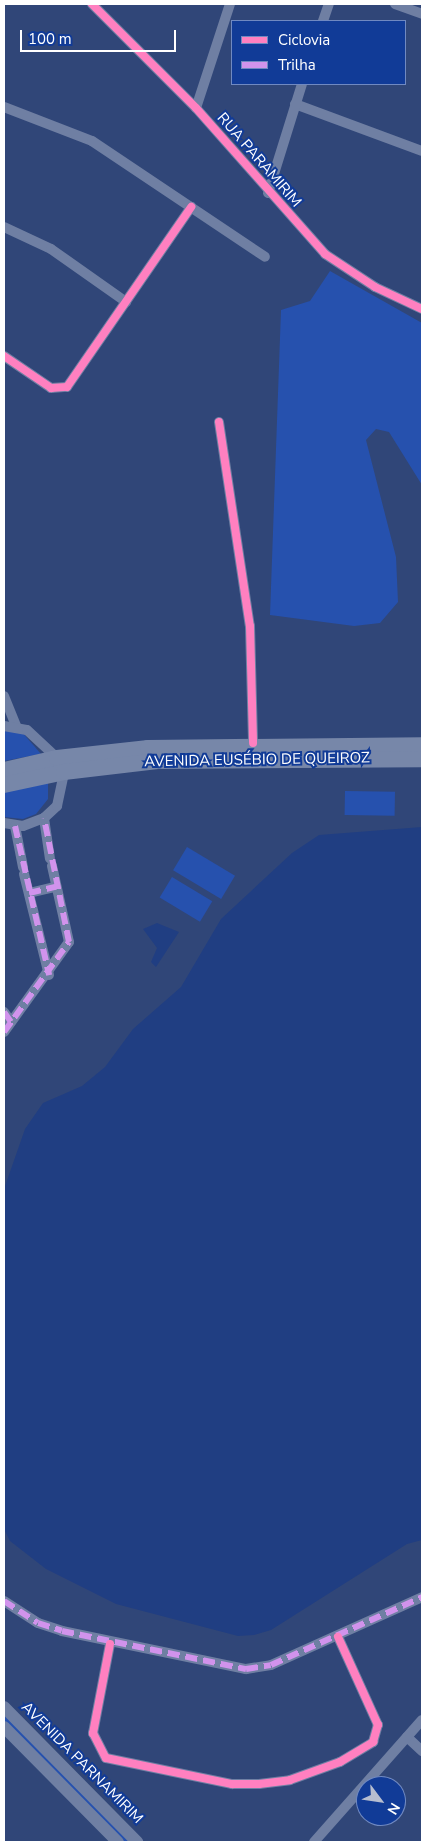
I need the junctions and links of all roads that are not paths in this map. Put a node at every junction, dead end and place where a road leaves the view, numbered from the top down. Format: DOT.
graph roads {
  1 [pos="92,4"];
  2 [pos="230,4"];
  3 [pos="329,4"];
  4 [pos="395,4"];
  5 [pos="422,14"];
  6 [pos="323,20"];
  7 [pos="302,85"];
  8 [pos="296,104"];
  9 [pos="4,107"];
  10 [pos="196,108"];
  11 [pos="422,151"];
  12 [pos="268,193"];
  13 [pos="191,207"];
  14 [pos="4,227"];
  15 [pos="265,257"];
  16 [pos="126,302"];
  17 [pos="422,309"];
  18 [pos="4,356"];
  19 [pos="219,422"];
  20 [pos="4,696"];
  21 [pos="4,726"];
  22 [pos="16,726"];
  23 [pos="253,744"];
  24 [pos="422,745"];
  25 [pos="422,759"];
  26 [pos="61,765"];
  27 [pos="4,770"];
  28 [pos="4,784"];
  29 [pos="44,818"];
  30 [pos="4,823"];
  31 [pos="15,826"];
  32 [pos="56,887"];
  33 [pos="29,893"];
  34 [pos="43,953"];
  35 [pos="62,957"];
  36 [pos="49,975"];
  37 [pos="4,1012"];
  38 [pos="11,1022"];
  39 [pos="4,1032"];
  40 [pos="422,1597"];
  41 [pos="4,1602"];
  42 [pos="338,1637"];
  43 [pos="110,1644"];
  44 [pos="4,1708"];
  45 [pos="422,1720"];
  46 [pos="5,1731"];
  47 [pos="407,1737"];
  48 [pos="422,1751"];
  49 [pos="118,1842"];
  50 [pos="137,1842"];
  51 [pos="314,1842"];
  1 -- 10 [label="street, RUA PARAMIRIM"];
  2 -- 10 [label="street"];
  3 -- 6 [label="street"];
  4 -- 5 [label="street"];
  7 -- 8 [label="street"];
  8 -- 11 [label="street"];
  8 -- 12 [label="street"];
  9 -- 13 [label="street"];
  10 -- 12 [label="street, RUA PARAMIRIM"];
  12 -- 17 [label="street, RUA PARAMIRIM"];
  13 -- 15 [label="street"];
  13 -- 16 [label="street"];
  14 -- 16 [label="street"];
  16 -- 18 [label="street"];
  19 -- 23 [label="street"];
  20 -- 22 [label="street"];
  21 -- 22 [label="street"];
  22 -- 26 [label="street"];
  23 -- 24 [label="main road, AVENIDA EUSÉBIO DE QUEIROZ"];
  23 -- 26 [label="main road, AVENIDA EUSÉBIO DE QUEIROZ"];
  25 -- 26 [label="main road, AVENIDA EUSÉBIO DE QUEIROZ"];
  26 -- 27 [label="main road, AVENIDA EUSÉBIO DE QUEIROZ"];
  26 -- 28 [label="main road, AVENIDA EUSÉBIO DE QUEIROZ"];
  26 -- 29 [label="street"];
  29 -- 31 [label="street"];
  29 -- 32 [label="street"];
  30 -- 31 [label="street"];
  31 -- 33 [label="street"];
  32 -- 33 [label="street"];
  32 -- 35 [label="street"];
  33 -- 34 [label="street"];
  34 -- 35 [label="street"];
  34 -- 36 [label="street"];
  35 -- 36 [label="street"];
  36 -- 38 [label="street"];
  37 -- 38 [label="street"];
  38 -- 39 [label="street"];
  40 -- 42 [label="street"];
  41 -- 43 [label="street"];
  42 -- 43 [label="street"];
  42 -- 43 [label="street"];
  44 -- 50 [label="street, AVENIDA PARNAMIRIM"];
  45 -- 47 [label="street"];
  46 -- 49 [label="street, AVENIDA PARNAMIRIM"];
  47 -- 48 [label="street"];
  47 -- 51 [label="street"];
}
